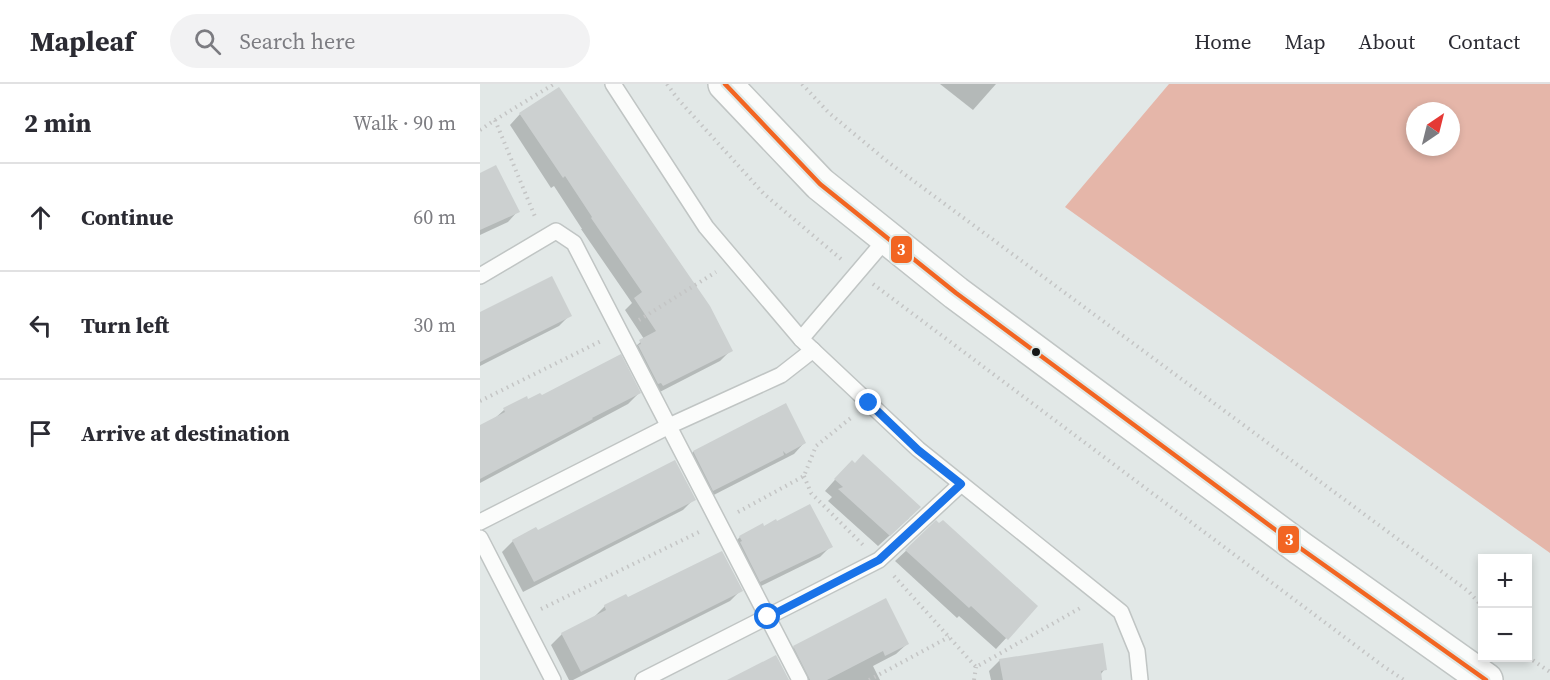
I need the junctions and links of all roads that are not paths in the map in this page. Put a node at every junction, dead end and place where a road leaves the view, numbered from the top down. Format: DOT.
graph roads {
  1 [pos="613,84"];
  2 [pos="725,84"];
  3 [pos="887,238"];
  4 [pos="480,276"];
  5 [pos="801,339"];
  6 [pos="813,350"];
  7 [pos="669,426"];
  8 [pos="961,484"];
  9 [pos="480,522"];
  10 [pos="480,538"];
  11 [pos="768,617"];
  12 [pos="553,680"];
  13 [pos="643,680"];
  14 [pos="800,680"];
  15 [pos="1140,680"];
  16 [pos="1486,680"];
  1 -- 5 [label="lane"];
  2 -- 3 [label="main road"];
  3 -- 5 [label="lane"];
  3 -- 16 [label="main road"];
  4 -- 7 [label="lane"];
  5 -- 6 [label="lane"];
  6 -- 7 [label="lane"];
  6 -- 8 [label="lane"];
  7 -- 9 [label="lane"];
  7 -- 11 [label="lane"];
  8 -- 11 [label="lane"];
  8 -- 15 [label="lane"];
  10 -- 12 [label="lane"];
  11 -- 13 [label="lane"];
  11 -- 14 [label="lane"];
}
